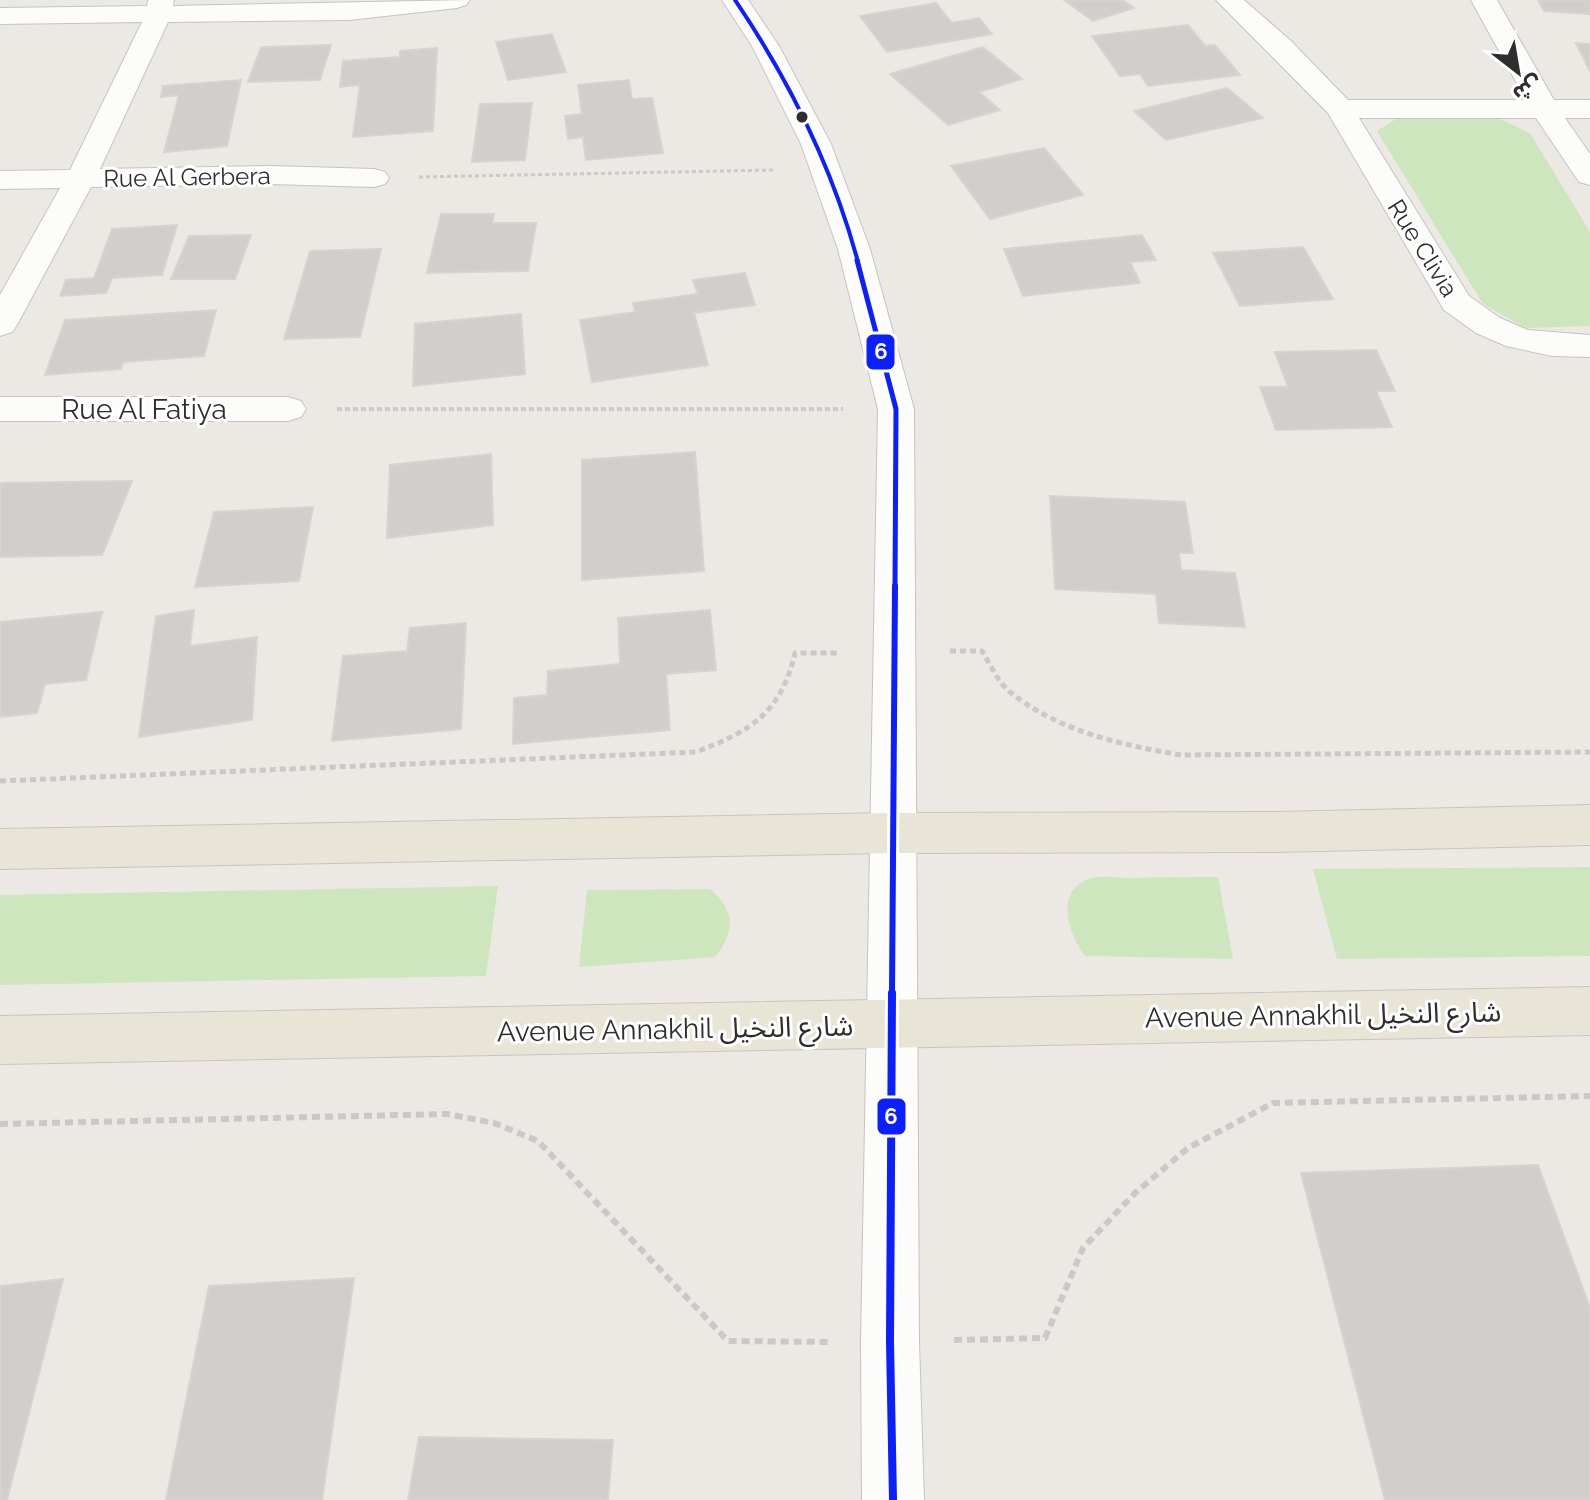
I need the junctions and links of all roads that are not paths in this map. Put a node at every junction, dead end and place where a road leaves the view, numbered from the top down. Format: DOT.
graph roads {
  1 [pos="457,0"];
  2 [pos="735,0"];
  3 [pos="1229,0"];
  4 [pos="1484,0"];
  5 [pos="160,7"];
  6 [pos="0,16"];
  7 [pos="1340,109"];
  8 [pos="1545,109"];
  9 [pos="1590,109"];
  10 [pos="1590,176"];
  11 [pos="81,178"];
  12 [pos="374,178"];
  13 [pos="0,180"];
  14 [pos="0,325"];
  15 [pos="1590,346"];
  16 [pos="0,409"];
  17 [pos="288,409"];
  18 [pos="1590,825"];
  19 [pos="893,833"];
  20 [pos="0,849"];
  21 [pos="1590,1011"];
  22 [pos="892,1025"];
  23 [pos="0,1040"];
  24 [pos="893,1500"];
  1 -- 5 [label="street"];
  2 -- 19 [label="street"];
  3 -- 7 [label="street, Rue Clivia"];
  4 -- 8 [label="street"];
  5 -- 6 [label="street"];
  5 -- 11 [label="street"];
  7 -- 8 [label="street"];
  7 -- 15 [label="street, Rue Clivia"];
  8 -- 9 [label="street"];
  8 -- 10 [label="street"];
  11 -- 12 [label="street, Rue Al Gerbera"];
  11 -- 13 [label="street, Rue Al Gerbera"];
  11 -- 14 [label="street"];
  16 -- 17 [label="street, Rue Al Fatiya"];
  18 -- 19 [label="main road"];
  19 -- 20 [label="main road"];
  19 -- 22 [label="street"];
  21 -- 22 [label="main road, Avenue Annakhil شارع النخيل"];
  22 -- 23 [label="main road, Avenue Annakhil شارع النخيل"];
  22 -- 24 [label="street"];
}
